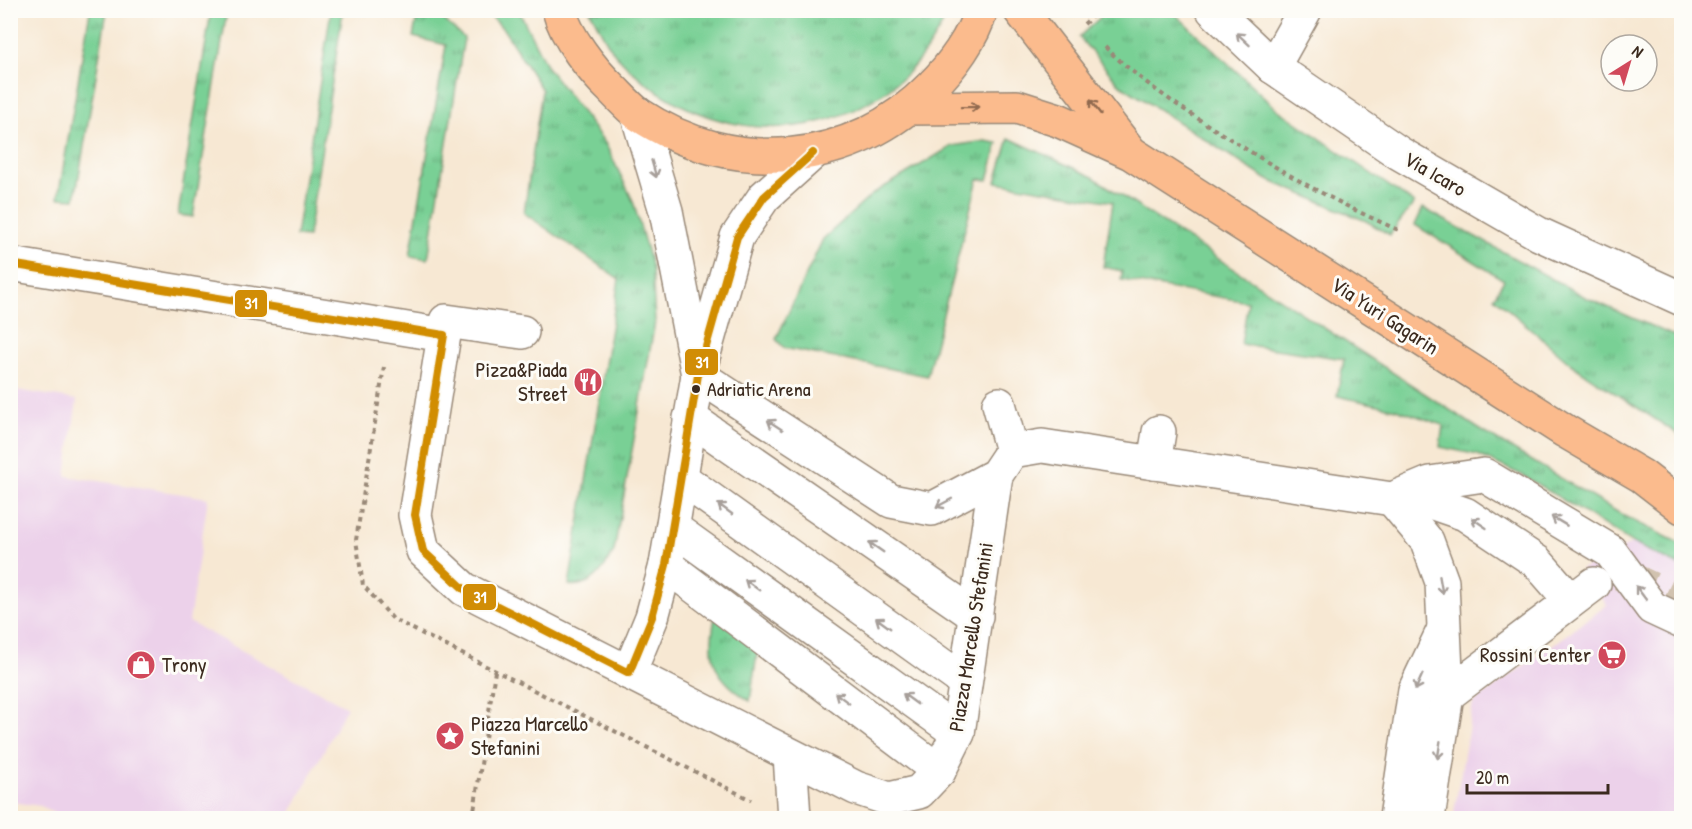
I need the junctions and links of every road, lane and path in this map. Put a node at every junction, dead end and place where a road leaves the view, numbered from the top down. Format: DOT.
graph roads {
  1 [pos="559,10"];
  2 [pos="981,10"];
  3 [pos="1020,10"];
  4 [pos="1213,10"];
  5 [pos="1305,10"];
  6 [pos="1083,25"];
  7 [pos="1088,30"];
  8 [pos="1100,43"];
  9 [pos="1274,67"];
  10 [pos="911,108"];
  11 [pos="637,113"];
  12 [pos="813,153"];
  13 [pos="1131,153"];
  14 [pos="1401,231"];
  15 [pos="10,264"];
  16 [pos="1682,299"];
  17 [pos="445,328"];
  18 [pos="522,332"];
  19 [pos="698,375"];
  20 [pos="999,405"];
  21 [pos="690,418"];
  22 [pos="1004,463"];
  23 [pos="1642,476"];
  24 [pos="681,478"];
  25 [pos="1682,491"];
  26 [pos="1392,499"];
  27 [pos="1682,507"];
  28 [pos="673,528"];
  29 [pos="666,565"];
  30 [pos="976,616"];
  31 [pos="1682,622"];
  32 [pos="1444,629"];
  33 [pos="495,671"];
  34 [pos="629,673"];
  35 [pos="965,682"];
  36 [pos="1447,695"];
  37 [pos="958,733"];
  38 [pos="790,755"];
  39 [pos="939,771"];
  40 [pos="473,819"];
  41 [pos="794,819"];
  42 [pos="1396,819"];
  43 [pos="1428,819"];
  1 -- 11 [label="main road"];
  2 -- 10 [label="main road"];
  13 -- 3 [label="main road, Via Yuri Gagarin, one-way"];
  9 -- 4 [label="street, Via Icaro, one-way"];
  5 -- 9 [label="street"];
  6 -- 7 [label="path"];
  8 -- 14 [label="path"];
  9 -- 16 [label="street, Via Icaro"];
  10 -- 12 [label="main road"];
  10 -- 13 [label="main road, Via Yuri Gagarin, one-way"];
  11 -- 12 [label="main road"];
  11 -- 19 [label="street, one-way"];
  12 -- 19 [label="street"];
  13 -- 23 [label="main road, Via Yuri Gagarin"];
  15 -- 17 [label="street"];
  17 -- 18 [label="street"];
  17 -- 34 [label="street, Piazza Marcello Stefanini"];
  19 -- 21 [label="street"];
  22 -- 19 [label="street, one-way"];
  20 -- 22 [label="street"];
  21 -- 24 [label="street"];
  30 -- 21 [label="street, one-way"];
  22 -- 26 [label="street"];
  22 -- 30 [label="street, Piazza Marcello Stefanini"];
  23 -- 25 [label="main road, Via Yuri Gagarin"];
  23 -- 27 [label="main road, Via Yuri Gagarin"];
  24 -- 28 [label="street"];
  35 -- 24 [label="street, one-way"];
  31 -- 26 [label="street, one-way"];
  26 -- 32 [label="street, one-way"];
  36 -- 26 [label="street, one-way"];
  28 -- 29 [label="street"];
  37 -- 28 [label="street, one-way"];
  29 -- 34 [label="street"];
  39 -- 29 [label="street, one-way"];
  30 -- 35 [label="street, Piazza Marcello Stefanini"];
  32 -- 36 [label="street"];
  32 -- 42 [label="street, one-way"];
  33 -- 40 [label="path"];
  34 -- 38 [label="street, Piazza Marcello Stefanini"];
  35 -- 37 [label="street, Piazza Marcello Stefanini"];
  36 -- 43 [label="street, one-way"];
  37 -- 39 [label="street, Piazza Marcello Stefanini"];
  38 -- 39 [label="street, Piazza Marcello Stefanini"];
  38 -- 41 [label="street"];
}
